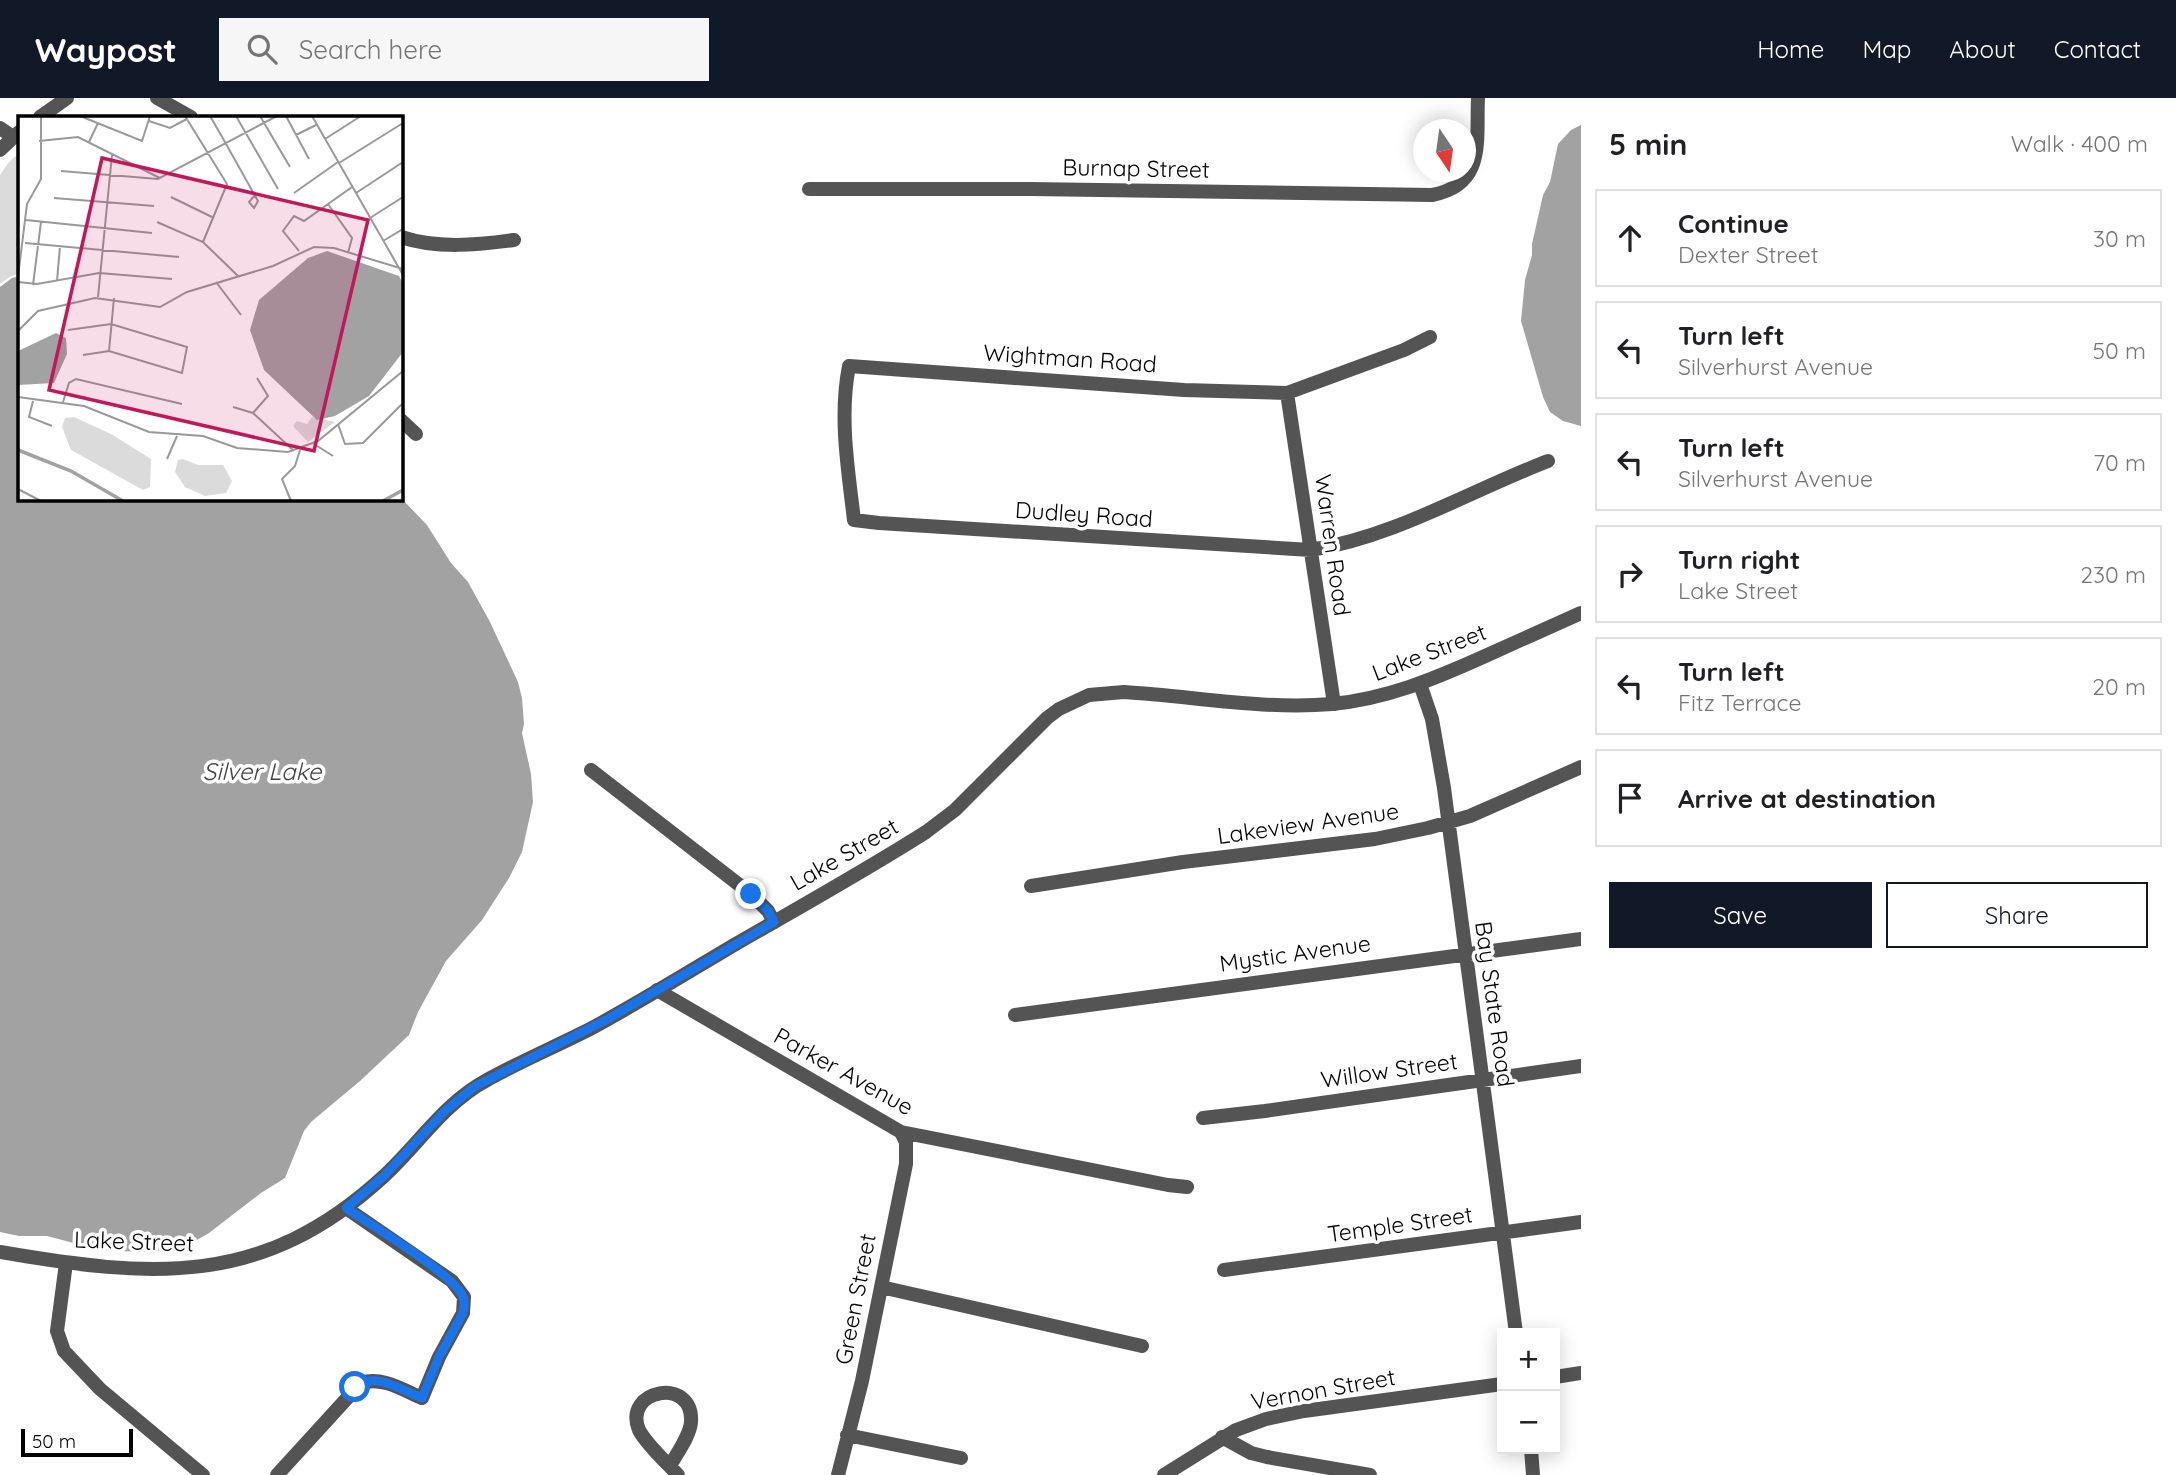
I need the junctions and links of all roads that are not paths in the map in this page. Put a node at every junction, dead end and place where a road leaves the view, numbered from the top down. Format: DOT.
graph roads {
  1 [pos="67,98"];
  2 [pos="157,98"];
  3 [pos="1478,98"];
  4 [pos="41,116"];
  5 [pos="189,116"];
  6 [pos="0,128"];
  7 [pos="16,135"];
  8 [pos="0,150"];
  9 [pos="809,188"];
  10 [pos="402,237"];
  11 [pos="514,240"];
  12 [pos="1430,337"];
  13 [pos="1287,393"];
  14 [pos="402,421"];
  15 [pos="416,433"];
  16 [pos="1548,461"];
  17 [pos="853,520"];
  18 [pos="1311,550"];
  19 [pos="1581,614"];
  20 [pos="1420,684"];
  21 [pos="1334,704"];
  22 [pos="1581,767"];
  23 [pos="591,770"];
  24 [pos="1449,824"];
  25 [pos="1031,886"];
  26 [pos="774,922"];
  27 [pos="1581,939"];
  28 [pos="1465,954"];
  29 [pos="657,990"];
  30 [pos="1015,1015"];
  31 [pos="1581,1066"];
  32 [pos="1483,1079"];
  33 [pos="1203,1118"];
  34 [pos="901,1132"];
  35 [pos="1186,1187"];
  36 [pos="346,1208"];
  37 [pos="1581,1222"];
  38 [pos="1503,1232"];
  39 [pos="0,1252"];
  40 [pos="66,1263"];
  41 [pos="1224,1270"];
  42 [pos="881,1287"];
  43 [pos="1515,1328"];
  44 [pos="1142,1346"];
  45 [pos="1581,1373"];
  46 [pos="1560,1376"];
  47 [pos="1497,1385"];
  48 [pos="847,1435"];
  49 [pos="1222,1437"];
  50 [pos="1531,1454"];
  51 [pos="961,1458"];
  52 [pos="674,1471"];
  53 [pos="203,1475"];
  54 [pos="277,1475"];
  55 [pos="838,1475"];
  56 [pos="1164,1475"];
  57 [pos="1370,1475"];
  58 [pos="1533,1475"];
  1 -- 4 [label="street"];
  2 -- 5 [label="street"];
  3 -- 9 [label="street, Burnap Street"];
  6 -- 7 [label="street"];
  7 -- 8 [label="street"];
  10 -- 11 [label="street"];
  12 -- 13 [label="street"];
  13 -- 17 [label="street, Wightman Road"];
  13 -- 18 [label="street, Warren Road"];
  14 -- 15 [label="street"];
  16 -- 18 [label="street, Dudley Road"];
  17 -- 18 [label="street, Dudley Road"];
  18 -- 21 [label="street, Warren Road"];
  19 -- 20 [label="street, Lake Street"];
  20 -- 21 [label="street, Lake Street"];
  20 -- 24 [label="street, Bay State Road"];
  21 -- 26 [label="street, Lake Street"];
  22 -- 24 [label="street, Lakeview Avenue"];
  23 -- 26 [label="street"];
  24 -- 25 [label="street, Lakeview Avenue"];
  24 -- 28 [label="street, Bay State Road"];
  26 -- 29 [label="street, Lake Street"];
  27 -- 28 [label="street, Mystic Avenue"];
  28 -- 30 [label="street, Mystic Avenue"];
  28 -- 32 [label="street, Bay State Road"];
  29 -- 34 [label="street, Parker Avenue"];
  29 -- 36 [label="street, Lake Street"];
  31 -- 32 [label="street, Willow Street"];
  32 -- 33 [label="street, Willow Street"];
  32 -- 38 [label="street, Bay State Road"];
  34 -- 35 [label="street, Parker Avenue"];
  34 -- 42 [label="street, Green Street"];
  36 -- 40 [label="street, Lake Street"];
  36 -- 54 [label="street"];
  37 -- 38 [label="street, Temple Street"];
  38 -- 41 [label="street, Temple Street"];
  38 -- 43 [label="street, Bay State Road"];
  39 -- 40 [label="street, Lake Street"];
  40 -- 53 [label="street"];
  42 -- 44 [label="street"];
  42 -- 48 [label="street, Green Street"];
  45 -- 46 [label="street"];
  47 -- 49 [label="street, Vernon Street"];
  48 -- 51 [label="street"];
  48 -- 55 [label="street, Green Street"];
  49 -- 56 [label="street, Vernon Street"];
  49 -- 57 [label="street"];
  50 -- 58 [label="street"];
  52 -- 52 [label="street"];
}
